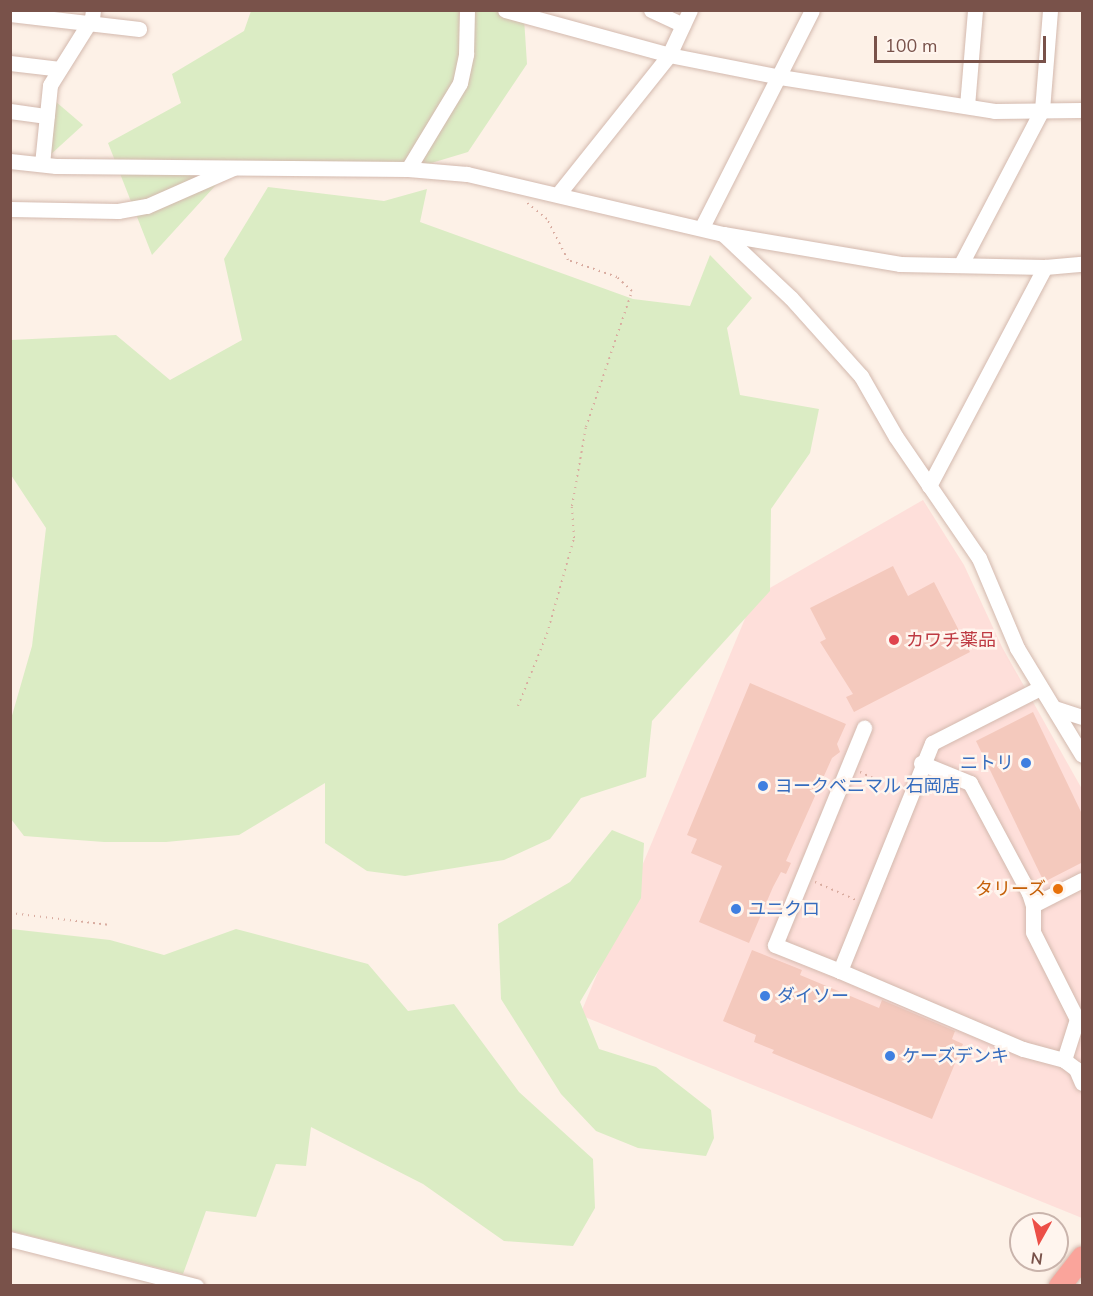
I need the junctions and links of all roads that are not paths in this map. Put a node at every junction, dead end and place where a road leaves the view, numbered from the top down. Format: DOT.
graph roads {
  1 [pos="467,10"];
  2 [pos="506,10"];
  3 [pos="651,10"];
  4 [pos="690,10"];
  5 [pos="812,10"];
  6 [pos="975,10"];
  7 [pos="1050,10"];
  8 [pos="10,14"];
  9 [pos="91,17"];
  10 [pos="683,25"];
  11 [pos="139,29"];
  12 [pos="669,55"];
  13 [pos="10,63"];
  14 [pos="60,69"];
  15 [pos="780,77"];
  16 [pos="967,106"];
  17 [pos="1042,110"];
  18 [pos="1083,110"];
  19 [pos="10,111"];
  20 [pos="47,116"];
  21 [pos="10,161"];
  22 [pos="42,164"];
  23 [pos="235,167"];
  24 [pos="408,169"];
  25 [pos="559,193"];
  26 [pos="10,209"];
  27 [pos="702,227"];
  28 [pos="723,234"];
  29 [pos="961,264"];
  30 [pos="1083,264"];
  31 [pos="1045,267"];
  32 [pos="929,486"];
  33 [pos="1040,688"];
  34 [pos="1054,708"];
  35 [pos="1083,717"];
  36 [pos="864,728"];
  37 [pos="1083,756"];
  38 [pos="921,763"];
  39 [pos="1083,880"];
  40 [pos="1033,905"];
  41 [pos="840,971"];
  42 [pos="1065,1060"];
  43 [pos="1083,1083"];
  44 [pos="10,1239"];
  45 [pos="1083,1258"];
  46 [pos="196,1286"];
  47 [pos="1060,1286"];
  1 -- 24 [label="street"];
  2 -- 12 [label="street"];
  3 -- 10 [label="street"];
  4 -- 10 [label="street"];
  5 -- 15 [label="street"];
  6 -- 16 [label="street"];
  7 -- 17 [label="street"];
  8 -- 9 [label="street"];
  9 -- 11 [label="street"];
  9 -- 14 [label="street"];
  10 -- 12 [label="street"];
  12 -- 15 [label="street"];
  12 -- 25 [label="street"];
  13 -- 14 [label="street"];
  14 -- 20 [label="street"];
  15 -- 16 [label="street"];
  15 -- 27 [label="street"];
  16 -- 17 [label="street"];
  17 -- 18 [label="street"];
  17 -- 29 [label="street"];
  19 -- 20 [label="street"];
  20 -- 22 [label="street"];
  21 -- 22 [label="street"];
  22 -- 23 [label="street"];
  23 -- 24 [label="street"];
  23 -- 26 [label="street"];
  24 -- 25 [label="street"];
  25 -- 27 [label="street"];
  27 -- 28 [label="street"];
  28 -- 29 [label="street"];
  28 -- 32 [label="street"];
  29 -- 31 [label="street"];
  30 -- 31 [label="street"];
  31 -- 32 [label="street"];
  32 -- 33 [label="street"];
  33 -- 34 [label="street"];
  33 -- 38 [label="street"];
  34 -- 35 [label="street"];
  34 -- 37 [label="street"];
  36 -- 41 [label="street"];
  38 -- 40 [label="street"];
  38 -- 41 [label="street"];
  39 -- 40 [label="street"];
  40 -- 42 [label="street"];
  41 -- 42 [label="street"];
  42 -- 43 [label="street"];
  44 -- 46 [label="street"];
  45 -- 47 [label="highway"];
}
